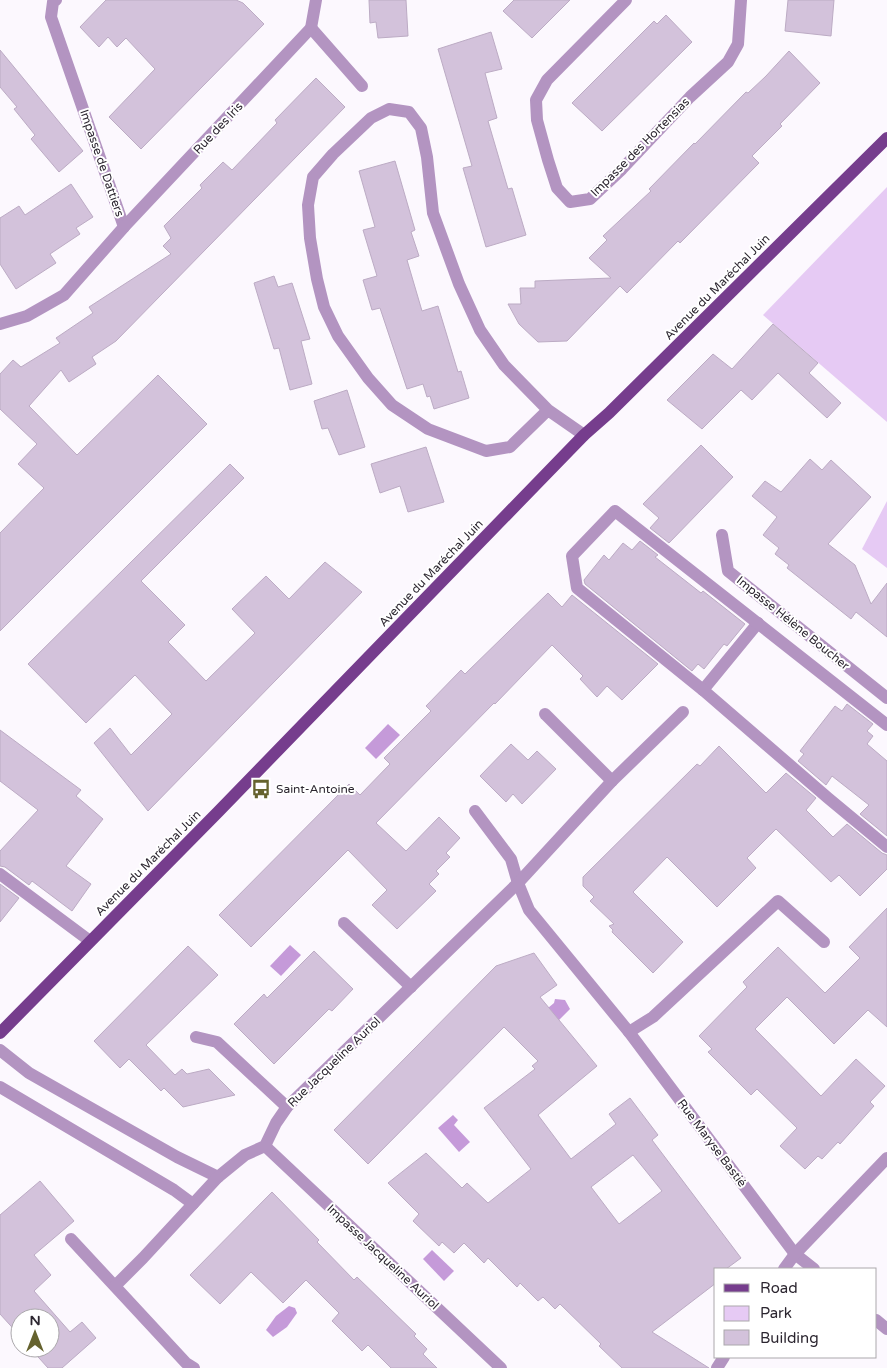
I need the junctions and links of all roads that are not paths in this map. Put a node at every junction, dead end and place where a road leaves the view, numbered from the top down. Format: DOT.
graph roads {
  1 [pos="316,0"];
  2 [pos="626,0"];
  3 [pos="741,0"];
  4 [pos="55,1"];
  5 [pos="311,28"];
  6 [pos="362,86"];
  7 [pos="887,138"];
  8 [pos="124,227"];
  9 [pos="0,324"];
  10 [pos="548,410"];
  11 [pos="584,436"];
  12 [pos="722,534"];
  13 [pos="758,622"];
  14 [pos="703,690"];
  15 [pos="887,698"];
  16 [pos="683,712"];
  17 [pos="545,714"];
  18 [pos="887,725"];
  19 [pos="612,781"];
  20 [pos="474,810"];
  21 [pos="887,846"];
  22 [pos="0,874"];
  23 [pos="518,883"];
  24 [pos="344,923"];
  25 [pos="90,941"];
  26 [pos="824,942"];
  27 [pos="411,988"];
  28 [pos="629,1032"];
  29 [pos="0,1033"];
  30 [pos="196,1037"];
  31 [pos="0,1050"];
  32 [pos="0,1087"];
  33 [pos="287,1107"];
  34 [pos="265,1146"];
  35 [pos="887,1158"];
  36 [pos="218,1177"];
  37 [pos="193,1204"];
  38 [pos="71,1239"];
  39 [pos="795,1254"];
  40 [pos="785,1268"];
  41 [pos="813,1268"];
  42 [pos="115,1286"];
  43 [pos="877,1321"];
  44 [pos="887,1329"];
  45 [pos="194,1368"];
  46 [pos="501,1368"];
  1 -- 5 [label="street"];
  2 -- 3 [label="street, Impasse des Hortensias"];
  4 -- 8 [label="street, Impasse de Dattiers"];
  5 -- 6 [label="street"];
  5 -- 8 [label="street, Rue des Iris"];
  7 -- 11 [label="main road, Avenue du Maréchal Juin"];
  8 -- 9 [label="street, Impasse de Dattiers"];
  10 -- 10 [label="street"];
  10 -- 11 [label="street"];
  11 -- 25 [label="main road, Avenue du Maréchal Juin"];
  12 -- 15 [label="street, Impasse Hélène Boucher"];
  13 -- 14 [label="street"];
  13 -- 14 [label="street"];
  13 -- 18 [label="street"];
  14 -- 21 [label="street"];
  16 -- 19 [label="street, Rue Jacqueline Auriol"];
  17 -- 19 [label="street"];
  19 -- 23 [label="street, Rue Jacqueline Auriol"];
  20 -- 23 [label="street"];
  22 -- 25 [label="street"];
  23 -- 27 [label="street, Rue Jacqueline Auriol"];
  23 -- 28 [label="street, Rue Maryse Bastié"];
  24 -- 27 [label="street"];
  25 -- 29 [label="main road, Avenue du Maréchal Juin"];
  26 -- 28 [label="street"];
  27 -- 33 [label="street, Rue Jacqueline Auriol"];
  28 -- 39 [label="street, Rue Maryse Bastié"];
  30 -- 33 [label="street"];
  31 -- 36 [label="street"];
  32 -- 37 [label="street"];
  33 -- 34 [label="street, Rue Jacqueline Auriol"];
  34 -- 36 [label="street"];
  34 -- 46 [label="street, Impasse Jacqueline Auriol"];
  35 -- 39 [label="street"];
  36 -- 37 [label="street"];
  37 -- 42 [label="street"];
  38 -- 42 [label="street"];
  39 -- 40 [label="street"];
  39 -- 41 [label="street, Rue Maryse Bastié"];
  42 -- 45 [label="street"];
  43 -- 44 [label="street"];
}
